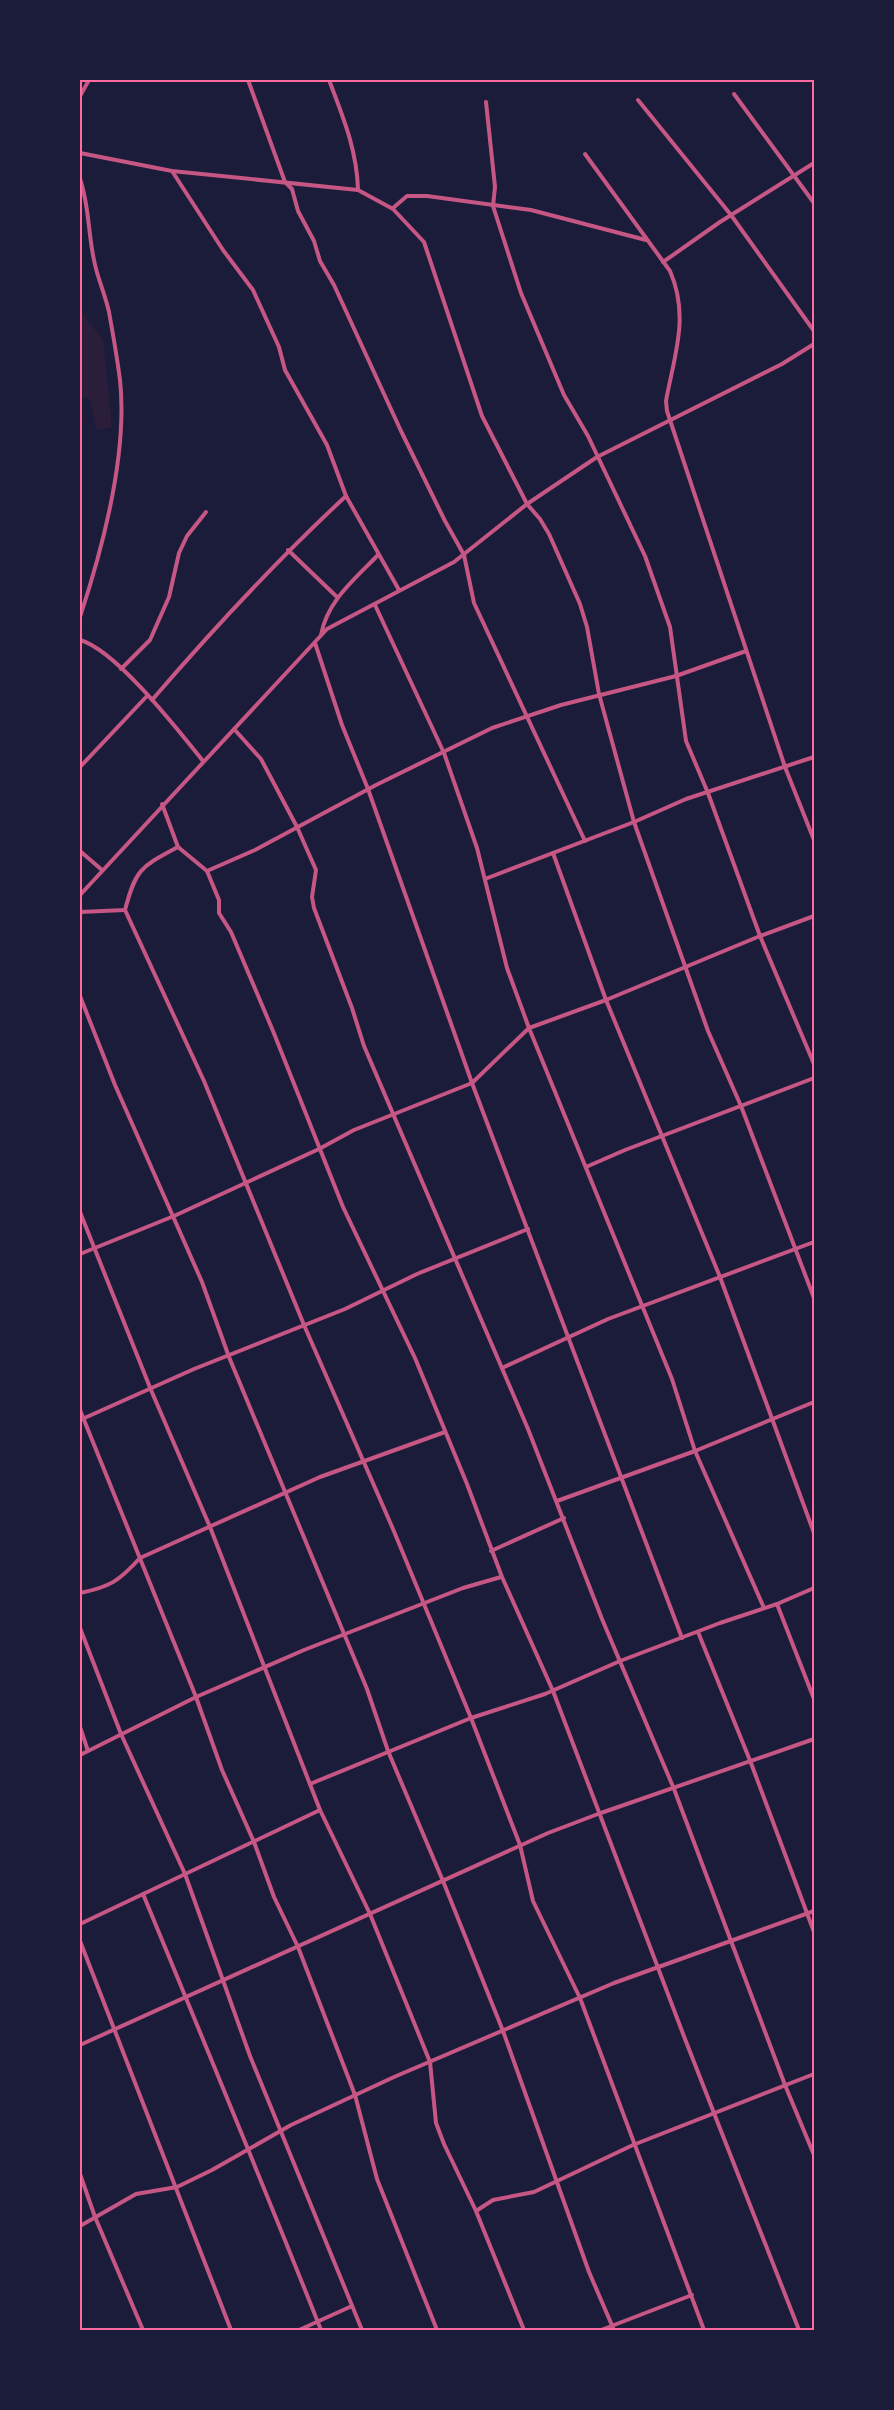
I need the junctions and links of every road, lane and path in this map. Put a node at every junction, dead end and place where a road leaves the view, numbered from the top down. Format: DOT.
graph roads {
  1 [pos="88,80"];
  2 [pos="248,80"];
  3 [pos="329,80"];
  4 [pos="734,94"];
  5 [pos="80,96"];
  6 [pos="638,100"];
  7 [pos="486,102"];
  8 [pos="80,153"];
  9 [pos="585,154"];
  10 [pos="814,162"];
  11 [pos="172,171"];
  12 [pos="794,175"];
  13 [pos="80,179"];
  14 [pos="285,182"];
  15 [pos="358,190"];
  16 [pos="814,203"];
  17 [pos="493,206"];
  18 [pos="393,209"];
  19 [pos="731,215"];
  20 [pos="646,240"];
  21 [pos="663,262"];
  22 [pos="814,331"];
  23 [pos="814,344"];
  24 [pos="670,420"];
  25 [pos="597,457"];
  26 [pos="346,496"];
  27 [pos="527,504"];
  28 [pos="206,512"];
  29 [pos="288,550"];
  30 [pos="378,555"];
  31 [pos="464,555"];
  32 [pos="399,590"];
  33 [pos="337,597"];
  34 [pos="375,605"];
  35 [pos="80,617"];
  36 [pos="321,636"];
  37 [pos="80,640"];
  38 [pos="315,643"];
  39 [pos="746,651"];
  40 [pos="121,669"];
  41 [pos="676,676"];
  42 [pos="599,694"];
  43 [pos="147,696"];
  44 [pos="152,700"];
  45 [pos="526,715"];
  46 [pos="234,729"];
  47 [pos="444,753"];
  48 [pos="814,758"];
  49 [pos="202,761"];
  50 [pos="80,767"];
  51 [pos="785,767"];
  52 [pos="368,789"];
  53 [pos="708,793"];
  54 [pos="162,804"];
  55 [pos="634,822"];
  56 [pos="297,827"];
  57 [pos="814,840"];
  58 [pos="585,841"];
  59 [pos="178,847"];
  60 [pos="80,851"];
  61 [pos="554,853"];
  62 [pos="102,870"];
  63 [pos="207,871"];
  64 [pos="485,879"];
  65 [pos="80,896"];
  66 [pos="125,910"];
  67 [pos="80,912"];
  68 [pos="814,916"];
  69 [pos="760,936"];
  70 [pos="686,967"];
  71 [pos="80,996"];
  72 [pos="606,1000"];
  73 [pos="529,1028"];
  74 [pos="814,1064"];
  75 [pos="814,1078"];
  76 [pos="472,1083"];
  77 [pos="741,1106"];
  78 [pos="393,1116"];
  79 [pos="663,1137"];
  80 [pos="319,1149"];
  81 [pos="586,1167"];
  82 [pos="246,1182"];
  83 [pos="80,1212"];
  84 [pos="174,1216"];
  85 [pos="528,1229"];
  86 [pos="814,1242"];
  87 [pos="94,1249"];
  88 [pos="795,1250"];
  89 [pos="80,1254"];
  90 [pos="457,1260"];
  91 [pos="720,1277"];
  92 [pos="382,1292"];
  93 [pos="814,1298"];
  94 [pos="642,1306"];
  95 [pos="304,1325"];
  96 [pos="569,1337"];
  97 [pos="229,1357"];
  98 [pos="502,1368"];
  99 [pos="151,1390"];
  100 [pos="814,1402"];
  101 [pos="80,1410"];
  102 [pos="774,1419"];
  103 [pos="81,1420"];
  104 [pos="445,1432"];
  105 [pos="695,1451"];
  106 [pos="363,1461"];
  107 [pos="622,1477"];
  108 [pos="286,1493"];
  109 [pos="557,1501"];
  110 [pos="564,1518"];
  111 [pos="210,1527"];
  112 [pos="814,1533"];
  113 [pos="491,1551"];
  114 [pos="140,1558"];
  115 [pos="501,1577"];
  116 [pos="814,1588"];
  117 [pos="80,1593"];
  118 [pos="423,1604"];
  119 [pos="777,1604"];
  120 [pos="764,1608"];
  121 [pos="80,1628"];
  122 [pos="698,1632"];
  123 [pos="344,1635"];
  124 [pos="682,1638"];
  125 [pos="620,1661"];
  126 [pos="265,1668"];
  127 [pos="553,1691"];
  128 [pos="196,1697"];
  129 [pos="814,1699"];
  130 [pos="471,1718"];
  131 [pos="80,1727"];
  132 [pos="121,1734"];
  133 [pos="814,1739"];
  134 [pos="88,1751"];
  135 [pos="388,1751"];
  136 [pos="80,1755"];
  137 [pos="751,1763"];
  138 [pos="310,1784"];
  139 [pos="674,1789"];
  140 [pos="320,1810"];
  141 [pos="598,1814"];
  142 [pos="254,1842"];
  143 [pos="520,1845"];
  144 [pos="185,1874"];
  145 [pos="443,1881"];
  146 [pos="143,1894"];
  147 [pos="814,1911"];
  148 [pos="370,1914"];
  149 [pos="807,1914"];
  150 [pos="80,1924"];
  151 [pos="814,1932"];
  152 [pos="732,1940"];
  153 [pos="80,1941"];
  154 [pos="297,1947"];
  155 [pos="659,1968"];
  156 [pos="222,1982"];
  157 [pos="188,1997"];
  158 [pos="579,1998"];
  159 [pos="115,2030"];
  160 [pos="503,2031"];
  161 [pos="80,2045"];
  162 [pos="430,2062"];
  163 [pos="814,2074"];
  164 [pos="785,2085"];
  165 [pos="355,2095"];
  166 [pos="714,2113"];
  167 [pos="280,2130"];
  168 [pos="633,2145"];
  169 [pos="248,2148"];
  170 [pos="814,2155"];
  171 [pos="80,2174"];
  172 [pos="557,2182"];
  173 [pos="177,2187"];
  174 [pos="476,2211"];
  175 [pos="95,2217"];
  176 [pos="80,2226"];
  177 [pos="692,2295"];
  178 [pos="352,2307"];
  179 [pos="318,2322"];
  180 [pos="613,2328"];
  181 [pos="143,2331"];
  182 [pos="231,2331"];
  183 [pos="299,2331"];
  184 [pos="321,2331"];
  185 [pos="362,2331"];
  186 [pos="437,2331"];
  187 [pos="524,2331"];
  188 [pos="601,2331"];
  189 [pos="704,2331"];
  190 [pos="799,2331"];
  1 -- 5 [label="street"];
  2 -- 14 [label="street"];
  3 -- 15 [label="street"];
  4 -- 12 [label="street"];
  6 -- 19 [label="street"];
  7 -- 17 [label="street"];
  8 -- 11 [label="street"];
  9 -- 20 [label="street"];
  10 -- 12 [label="street"];
  11 -- 14 [label="street"];
  11 -- 26 [label="street"];
  12 -- 16 [label="street"];
  12 -- 19 [label="street"];
  13 -- 35 [label="street"];
  14 -- 15 [label="street"];
  14 -- 31 [label="street"];
  15 -- 18 [label="street"];
  17 -- 18 [label="street"];
  17 -- 20 [label="street"];
  17 -- 25 [label="street"];
  18 -- 27 [label="street"];
  19 -- 21 [label="street"];
  19 -- 22 [label="street"];
  20 -- 21 [label="street"];
  21 -- 24 [label="street"];
  23 -- 24 [label="street"];
  24 -- 25 [label="street"];
  24 -- 39 [label="street"];
  25 -- 27 [label="street"];
  25 -- 41 [label="street"];
  26 -- 29 [label="street"];
  26 -- 30 [label="street"];
  27 -- 31 [label="street"];
  27 -- 42 [label="street"];
  28 -- 40 [label="street"];
  29 -- 33 [label="street"];
  29 -- 44 [label="street"];
  30 -- 32 [label="street"];
  30 -- 33 [label="street"];
  31 -- 32 [label="street"];
  31 -- 45 [label="street"];
  32 -- 34 [label="street"];
  33 -- 36 [label="street"];
  34 -- 36 [label="street"];
  34 -- 47 [label="street"];
  36 -- 38 [label="street"];
  37 -- 40 [label="street"];
  38 -- 46 [label="street"];
  38 -- 52 [label="street"];
  39 -- 41 [label="street"];
  39 -- 51 [label="street"];
  40 -- 43 [label="street"];
  41 -- 42 [label="street"];
  41 -- 53 [label="street"];
  42 -- 45 [label="street"];
  42 -- 55 [label="street"];
  43 -- 44 [label="street"];
  43 -- 50 [label="street"];
  44 -- 49 [label="street"];
  45 -- 47 [label="street"];
  45 -- 58 [label="street"];
  46 -- 49 [label="street"];
  46 -- 56 [label="street"];
  47 -- 52 [label="street"];
  47 -- 64 [label="street"];
  48 -- 51 [label="street"];
  49 -- 54 [label="street"];
  51 -- 53 [label="street"];
  51 -- 57 [label="street"];
  52 -- 56 [label="street"];
  52 -- 76 [label="street"];
  53 -- 55 [label="street"];
  53 -- 69 [label="street"];
  54 -- 59 [label="street"];
  54 -- 62 [label="street"];
  55 -- 58 [label="street"];
  55 -- 70 [label="street"];
  56 -- 63 [label="street"];
  56 -- 78 [label="street"];
  58 -- 61 [label="street"];
  59 -- 63 [label="street"];
  59 -- 66 [label="street"];
  60 -- 62 [label="street"];
  61 -- 64 [label="street"];
  61 -- 72 [label="street"];
  62 -- 65 [label="street"];
  63 -- 80 [label="street"];
  64 -- 73 [label="street"];
  66 -- 67 [label="street"];
  66 -- 82 [label="street"];
  68 -- 69 [label="street"];
  69 -- 70 [label="street"];
  69 -- 74 [label="street"];
  70 -- 72 [label="street"];
  70 -- 77 [label="street"];
  71 -- 84 [label="street"];
  72 -- 73 [label="street"];
  72 -- 79 [label="street"];
  73 -- 76 [label="street"];
  73 -- 81 [label="street"];
  75 -- 77 [label="street"];
  76 -- 78 [label="street"];
  76 -- 85 [label="street"];
  77 -- 79 [label="street"];
  77 -- 88 [label="street"];
  78 -- 80 [label="street"];
  78 -- 90 [label="street"];
  79 -- 81 [label="street"];
  79 -- 91 [label="street"];
  80 -- 82 [label="street"];
  80 -- 92 [label="street"];
  81 -- 94 [label="street"];
  82 -- 84 [label="street"];
  82 -- 95 [label="street"];
  83 -- 87 [label="street"];
  84 -- 87 [label="street"];
  84 -- 97 [label="street"];
  85 -- 90 [label="street"];
  85 -- 96 [label="street"];
  86 -- 88 [label="street"];
  87 -- 89 [label="street"];
  87 -- 99 [label="street"];
  88 -- 91 [label="street"];
  88 -- 93 [label="street"];
  90 -- 92 [label="street"];
  90 -- 98 [label="street"];
  91 -- 94 [label="street"];
  91 -- 102 [label="street"];
  92 -- 95 [label="street"];
  92 -- 104 [label="street"];
  94 -- 96 [label="street"];
  94 -- 105 [label="street"];
  95 -- 97 [label="street"];
  95 -- 106 [label="street"];
  96 -- 98 [label="street"];
  96 -- 107 [label="street"];
  97 -- 99 [label="street"];
  97 -- 108 [label="street"];
  98 -- 109 [label="street"];
  99 -- 103 [label="street"];
  99 -- 111 [label="street"];
  100 -- 102 [label="street"];
  101 -- 103 [label="street"];
  102 -- 105 [label="street"];
  102 -- 112 [label="street"];
  103 -- 114 [label="street"];
  104 -- 106 [label="street"];
  104 -- 113 [label="street"];
  105 -- 107 [label="street"];
  105 -- 120 [label="street"];
  106 -- 108 [label="street"];
  106 -- 118 [label="street"];
  107 -- 109 [label="street"];
  107 -- 124 [label="street"];
  108 -- 111 [label="street"];
  108 -- 123 [label="street"];
  109 -- 110 [label="street"];
  110 -- 113 [label="street"];
  110 -- 125 [label="street"];
  111 -- 114 [label="street"];
  111 -- 126 [label="street"];
  113 -- 115 [label="street"];
  114 -- 117 [label="street"];
  114 -- 128 [label="street"];
  115 -- 118 [label="street"];
  115 -- 127 [label="street"];
  116 -- 119 [label="street"];
  118 -- 123 [label="street"];
  118 -- 130 [label="street"];
  119 -- 120 [label="street"];
  119 -- 129 [label="street"];
  120 -- 122 [label="street"];
  121 -- 132 [label="street"];
  122 -- 124 [label="street"];
  122 -- 137 [label="street"];
  123 -- 126 [label="street"];
  123 -- 135 [label="street"];
  124 -- 125 [label="street"];
  125 -- 127 [label="street"];
  125 -- 139 [label="street"];
  126 -- 128 [label="street"];
  126 -- 138 [label="street"];
  127 -- 130 [label="street"];
  127 -- 141 [label="street"];
  128 -- 132 [label="street"];
  128 -- 142 [label="street"];
  130 -- 135 [label="street"];
  130 -- 143 [label="street"];
  131 -- 134 [label="street"];
  132 -- 134 [label="street"];
  132 -- 144 [label="street"];
  133 -- 137 [label="street"];
  134 -- 136 [label="street"];
  135 -- 138 [label="street"];
  135 -- 145 [label="street"];
  137 -- 139 [label="street"];
  137 -- 149 [label="street"];
  138 -- 140 [label="street"];
  139 -- 141 [label="street"];
  139 -- 152 [label="street"];
  140 -- 142 [label="street"];
  140 -- 148 [label="street"];
  141 -- 143 [label="street"];
  141 -- 155 [label="street"];
  142 -- 144 [label="street"];
  142 -- 154 [label="street"];
  143 -- 145 [label="street"];
  143 -- 158 [label="street"];
  144 -- 146 [label="street"];
  144 -- 156 [label="street"];
  145 -- 148 [label="street"];
  145 -- 160 [label="street"];
  146 -- 150 [label="street"];
  146 -- 157 [label="street"];
  147 -- 149 [label="street"];
  148 -- 154 [label="street"];
  148 -- 162 [label="street"];
  149 -- 151 [label="street"];
  149 -- 152 [label="street"];
  152 -- 155 [label="street"];
  152 -- 164 [label="street"];
  153 -- 159 [label="street"];
  154 -- 156 [label="street"];
  154 -- 165 [label="street"];
  155 -- 158 [label="street"];
  155 -- 166 [label="street"];
  156 -- 157 [label="street"];
  156 -- 167 [label="street"];
  157 -- 159 [label="street"];
  157 -- 169 [label="street"];
  158 -- 160 [label="street"];
  158 -- 168 [label="street"];
  159 -- 161 [label="street"];
  159 -- 173 [label="street"];
  160 -- 162 [label="street"];
  160 -- 172 [label="street"];
  162 -- 165 [label="street"];
  162 -- 174 [label="street"];
  163 -- 164 [label="street"];
  164 -- 166 [label="street"];
  164 -- 170 [label="street"];
  165 -- 167 [label="street"];
  165 -- 186 [label="street"];
  166 -- 168 [label="street"];
  166 -- 190 [label="street"];
  167 -- 169 [label="street"];
  167 -- 178 [label="street"];
  168 -- 172 [label="street"];
  168 -- 177 [label="street"];
  169 -- 173 [label="street"];
  169 -- 179 [label="street"];
  171 -- 175 [label="street"];
  172 -- 174 [label="street"];
  172 -- 180 [label="street"];
  173 -- 175 [label="street"];
  173 -- 182 [label="street"];
  174 -- 187 [label="street"];
  175 -- 176 [label="street"];
  175 -- 181 [label="street"];
  177 -- 180 [label="street"];
  177 -- 189 [label="street"];
  178 -- 179 [label="street"];
  178 -- 185 [label="street"];
  179 -- 183 [label="street"];
  179 -- 184 [label="street"];
  180 -- 188 [label="street"];
}
